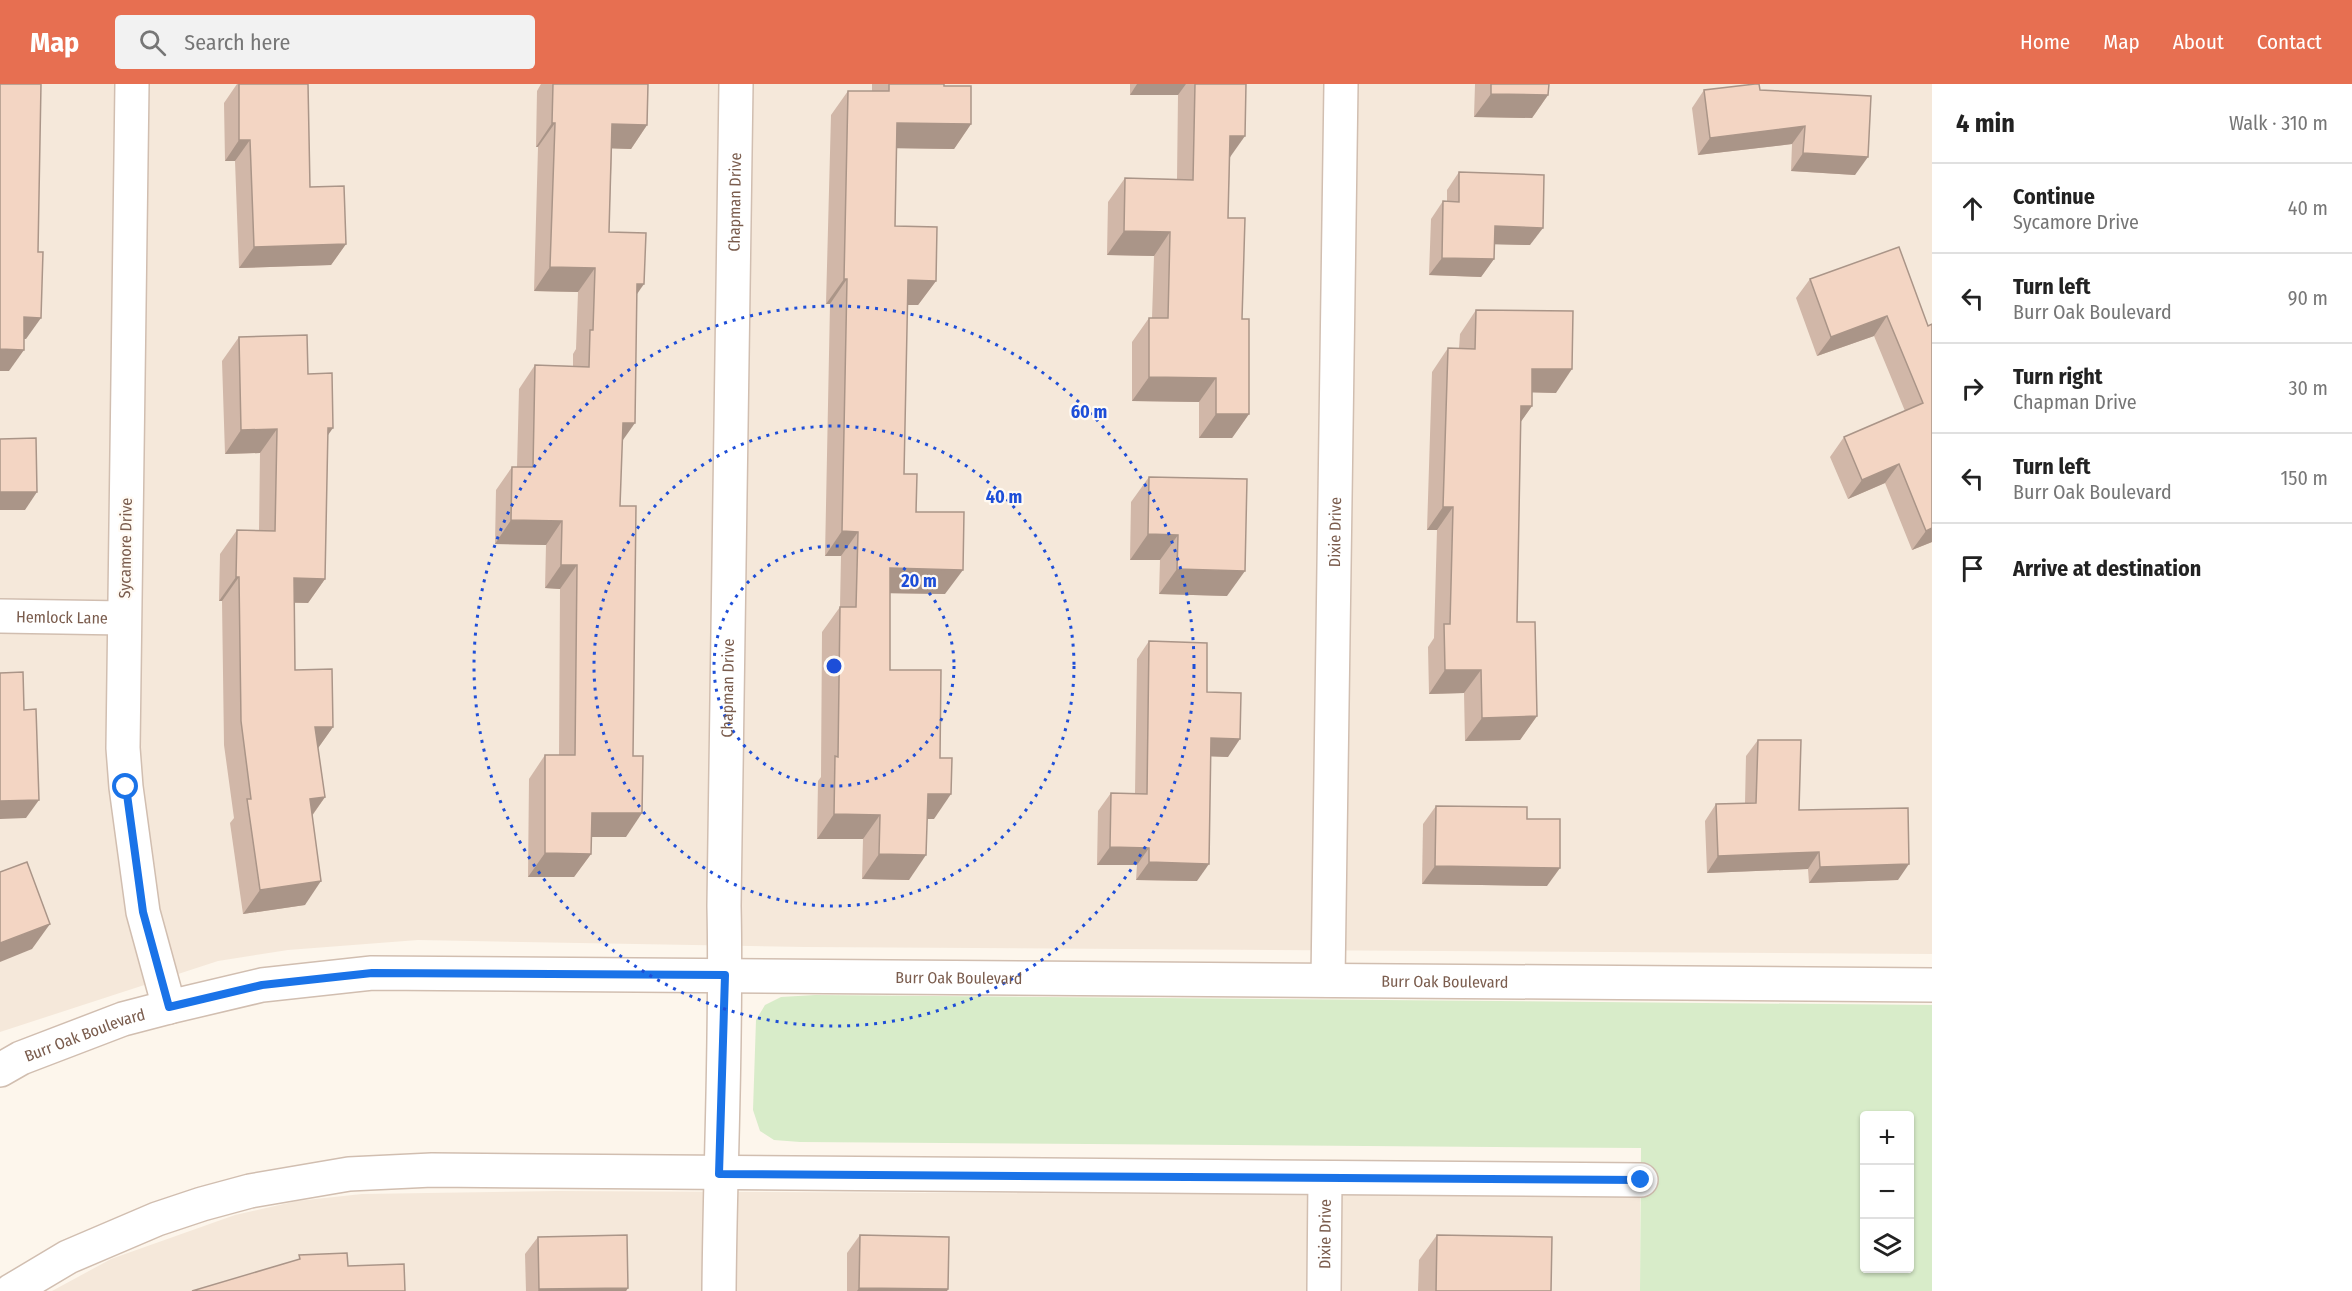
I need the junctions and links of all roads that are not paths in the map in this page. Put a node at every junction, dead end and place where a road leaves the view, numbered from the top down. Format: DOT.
graph roads {
  1 [pos="132,84"];
  2 [pos="736,84"];
  3 [pos="1341,84"];
  4 [pos="0,615"];
  5 [pos="124,618"];
  6 [pos="725,975"];
  7 [pos="1328,980"];
  8 [pos="1932,985"];
  9 [pos="169,1007"];
  10 [pos="0,1070"];
  11 [pos="719,1174"];
  12 [pos="1325,1178"];
  13 [pos="1641,1180"];
  14 [pos="11,1291"];
  15 [pos="719,1291"];
  16 [pos="1324,1291"];
  1 -- 5 [label="street, Sycamore Drive"];
  2 -- 6 [label="street, Chapman Drive"];
  3 -- 7 [label="street, Dixie Drive"];
  4 -- 5 [label="street, Hemlock Lane"];
  5 -- 9 [label="street, Sycamore Drive"];
  6 -- 7 [label="street, Burr Oak Boulevard"];
  6 -- 9 [label="street, Burr Oak Boulevard"];
  6 -- 11 [label="street, Chapman Drive"];
  7 -- 8 [label="street, Burr Oak Boulevard"];
  9 -- 10 [label="street, Burr Oak Boulevard"];
  11 -- 12 [label="street"];
  11 -- 14 [label="street"];
  11 -- 15 [label="street, Chapman Drive"];
  12 -- 13 [label="street"];
  12 -- 16 [label="street, Dixie Drive"];
}
